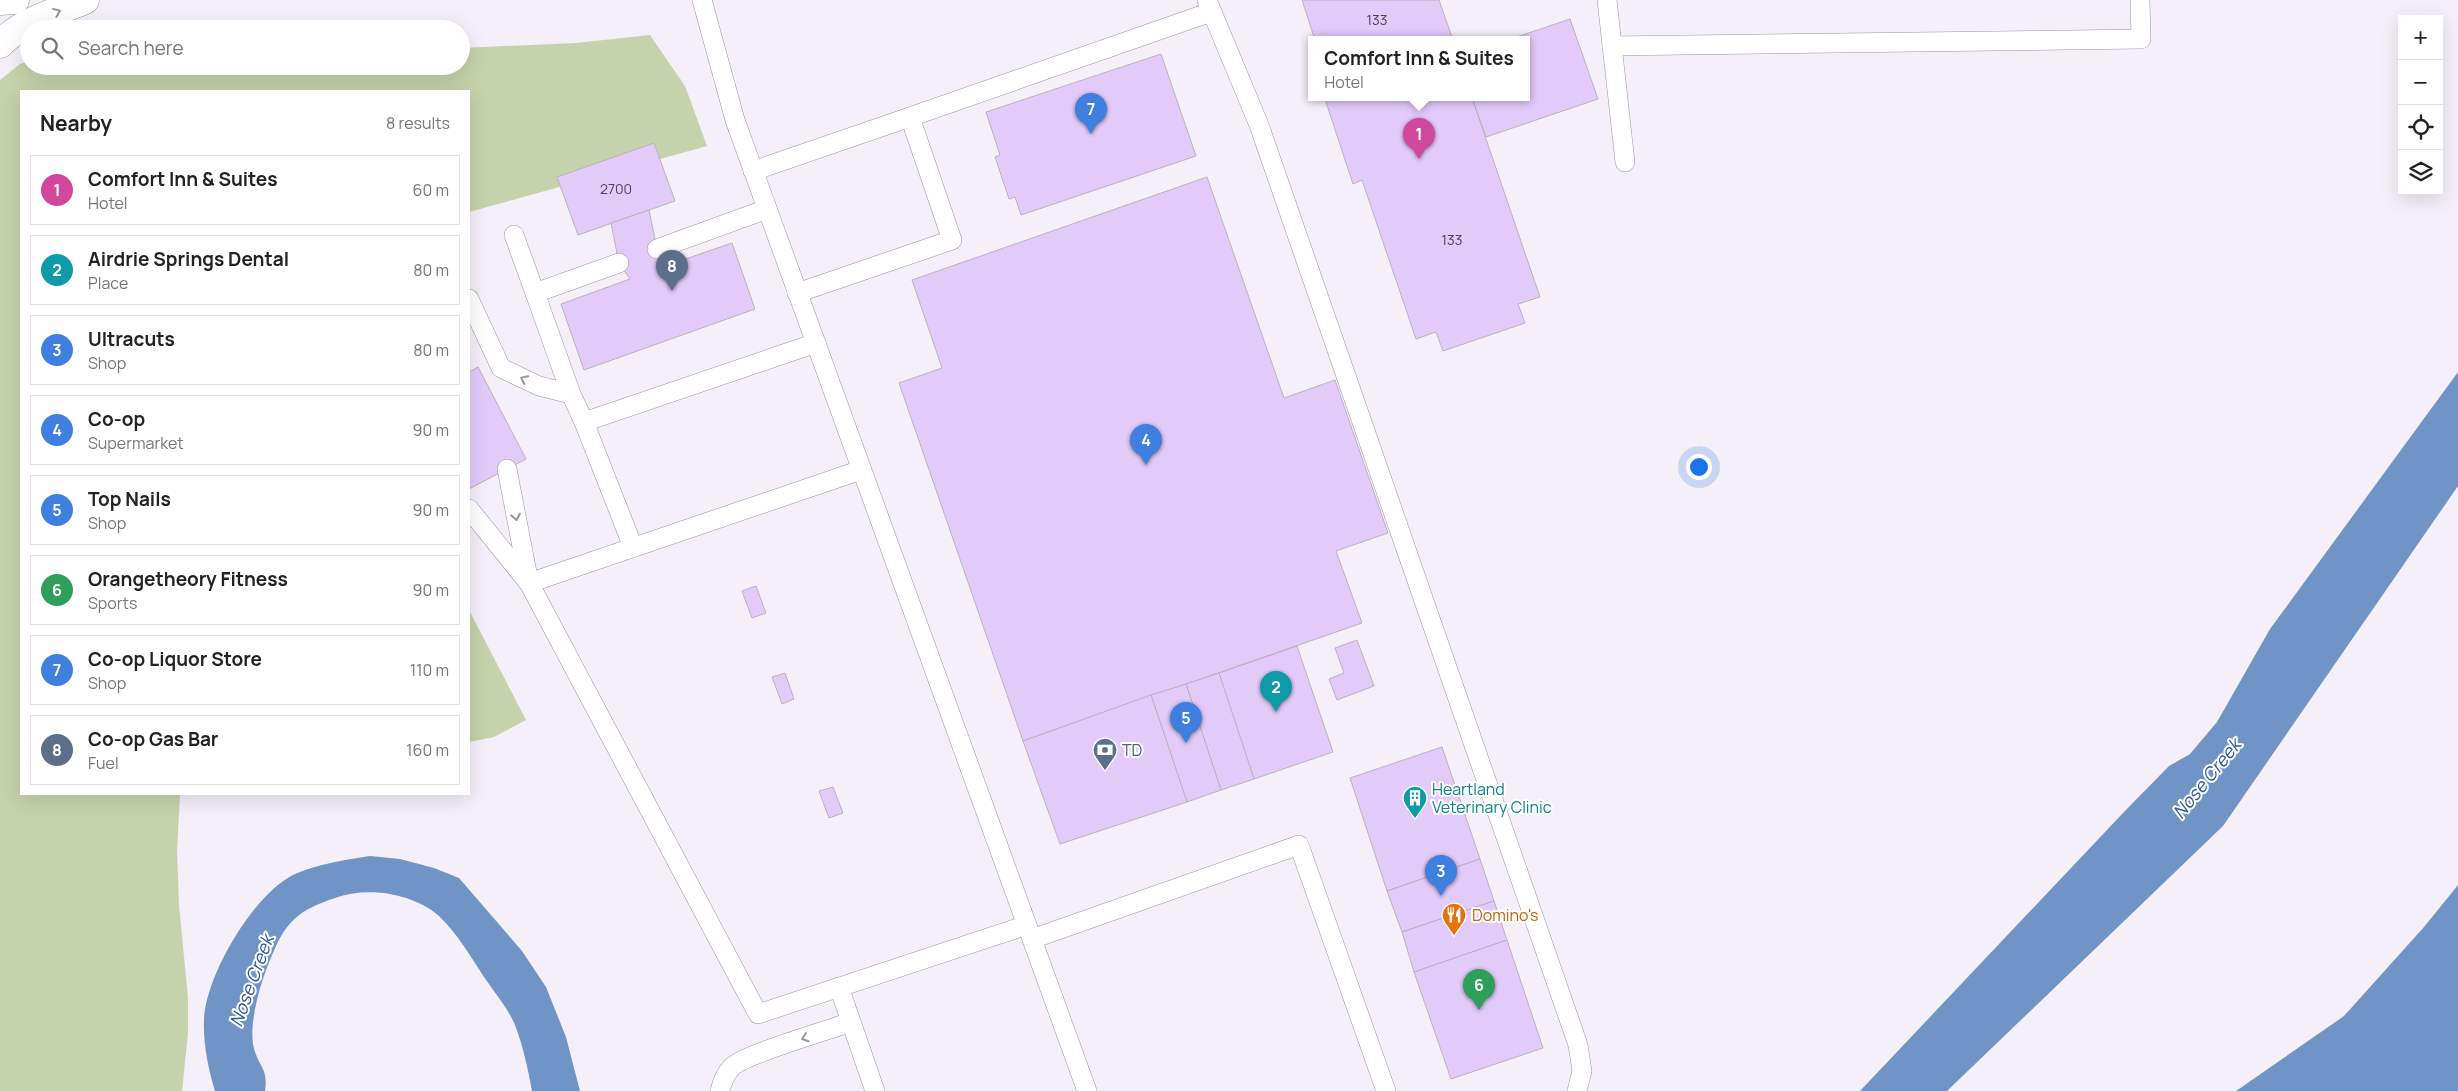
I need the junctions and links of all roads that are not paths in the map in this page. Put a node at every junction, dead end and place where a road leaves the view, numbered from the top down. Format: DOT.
graph roads {
  1 [pos="0,0"];
  2 [pos="15,0"];
  3 [pos="85,0"];
  4 [pos="702,0"];
  5 [pos="1607,0"];
  6 [pos="2140,0"];
  7 [pos="1209,6"];
  8 [pos="37,20"];
  9 [pos="20,29"];
  10 [pos="0,44"];
  11 [pos="1612,46"];
  12 [pos="910,117"];
  13 [pos="1625,162"];
  14 [pos="753,170"];
  15 [pos="767,208"];
  16 [pos="514,235"];
  17 [pos="657,249"];
  18 [pos="619,263"];
  19 [pos="535,293"];
  20 [pos="797,293"];
  21 [pos="470,301"];
  22 [pos="816,343"];
  23 [pos="571,394"];
  24 [pos="584,422"];
  25 [pos="507,469"];
  26 [pos="861,470"];
  27 [pos="470,511"];
  28 [pos="633,547"];
  29 [pos="529,583"];
  30 [pos="1029,932"];
  31 [pos="839,987"];
  32 [pos="851,1022"];
  33 [pos="720,1091"];
  34 [pos="875,1091"];
  35 [pos="1087,1091"];
  36 [pos="1386,1091"];
  37 [pos="1577,1091"];
  1 -- 2 [label="main road"];
  8 -- 3 [label="main road, one-way"];
  4 -- 14 [label="lane"];
  5 -- 11 [label="lane"];
  6 -- 11 [label="lane"];
  7 -- 12 [label="lane"];
  7 -- 37 [label="lane"];
  10 -- 9 [label="main road, one-way"];
  11 -- 13 [label="lane"];
  12 -- 14 [label="lane"];
  12 -- 20 [label="lane"];
  14 -- 15 [label="lane"];
  15 -- 17 [label="lane"];
  15 -- 20 [label="lane"];
  16 -- 19 [label="lane"];
  18 -- 19 [label="lane"];
  19 -- 23 [label="lane"];
  20 -- 22 [label="lane"];
  23 -- 21 [label="lane, one-way"];
  22 -- 24 [label="lane"];
  22 -- 26 [label="lane"];
  23 -- 24 [label="lane"];
  24 -- 28 [label="lane"];
  25 -- 29 [label="lane, one-way"];
  26 -- 28 [label="lane"];
  26 -- 30 [label="lane"];
  27 -- 29 [label="lane"];
  28 -- 29 [label="lane"];
  29 -- 31 [label="lane"];
  30 -- 31 [label="lane"];
  30 -- 35 [label="lane"];
  30 -- 36 [label="lane"];
  31 -- 32 [label="lane"];
  32 -- 33 [label="lane, one-way"];
  32 -- 34 [label="lane"];
}
